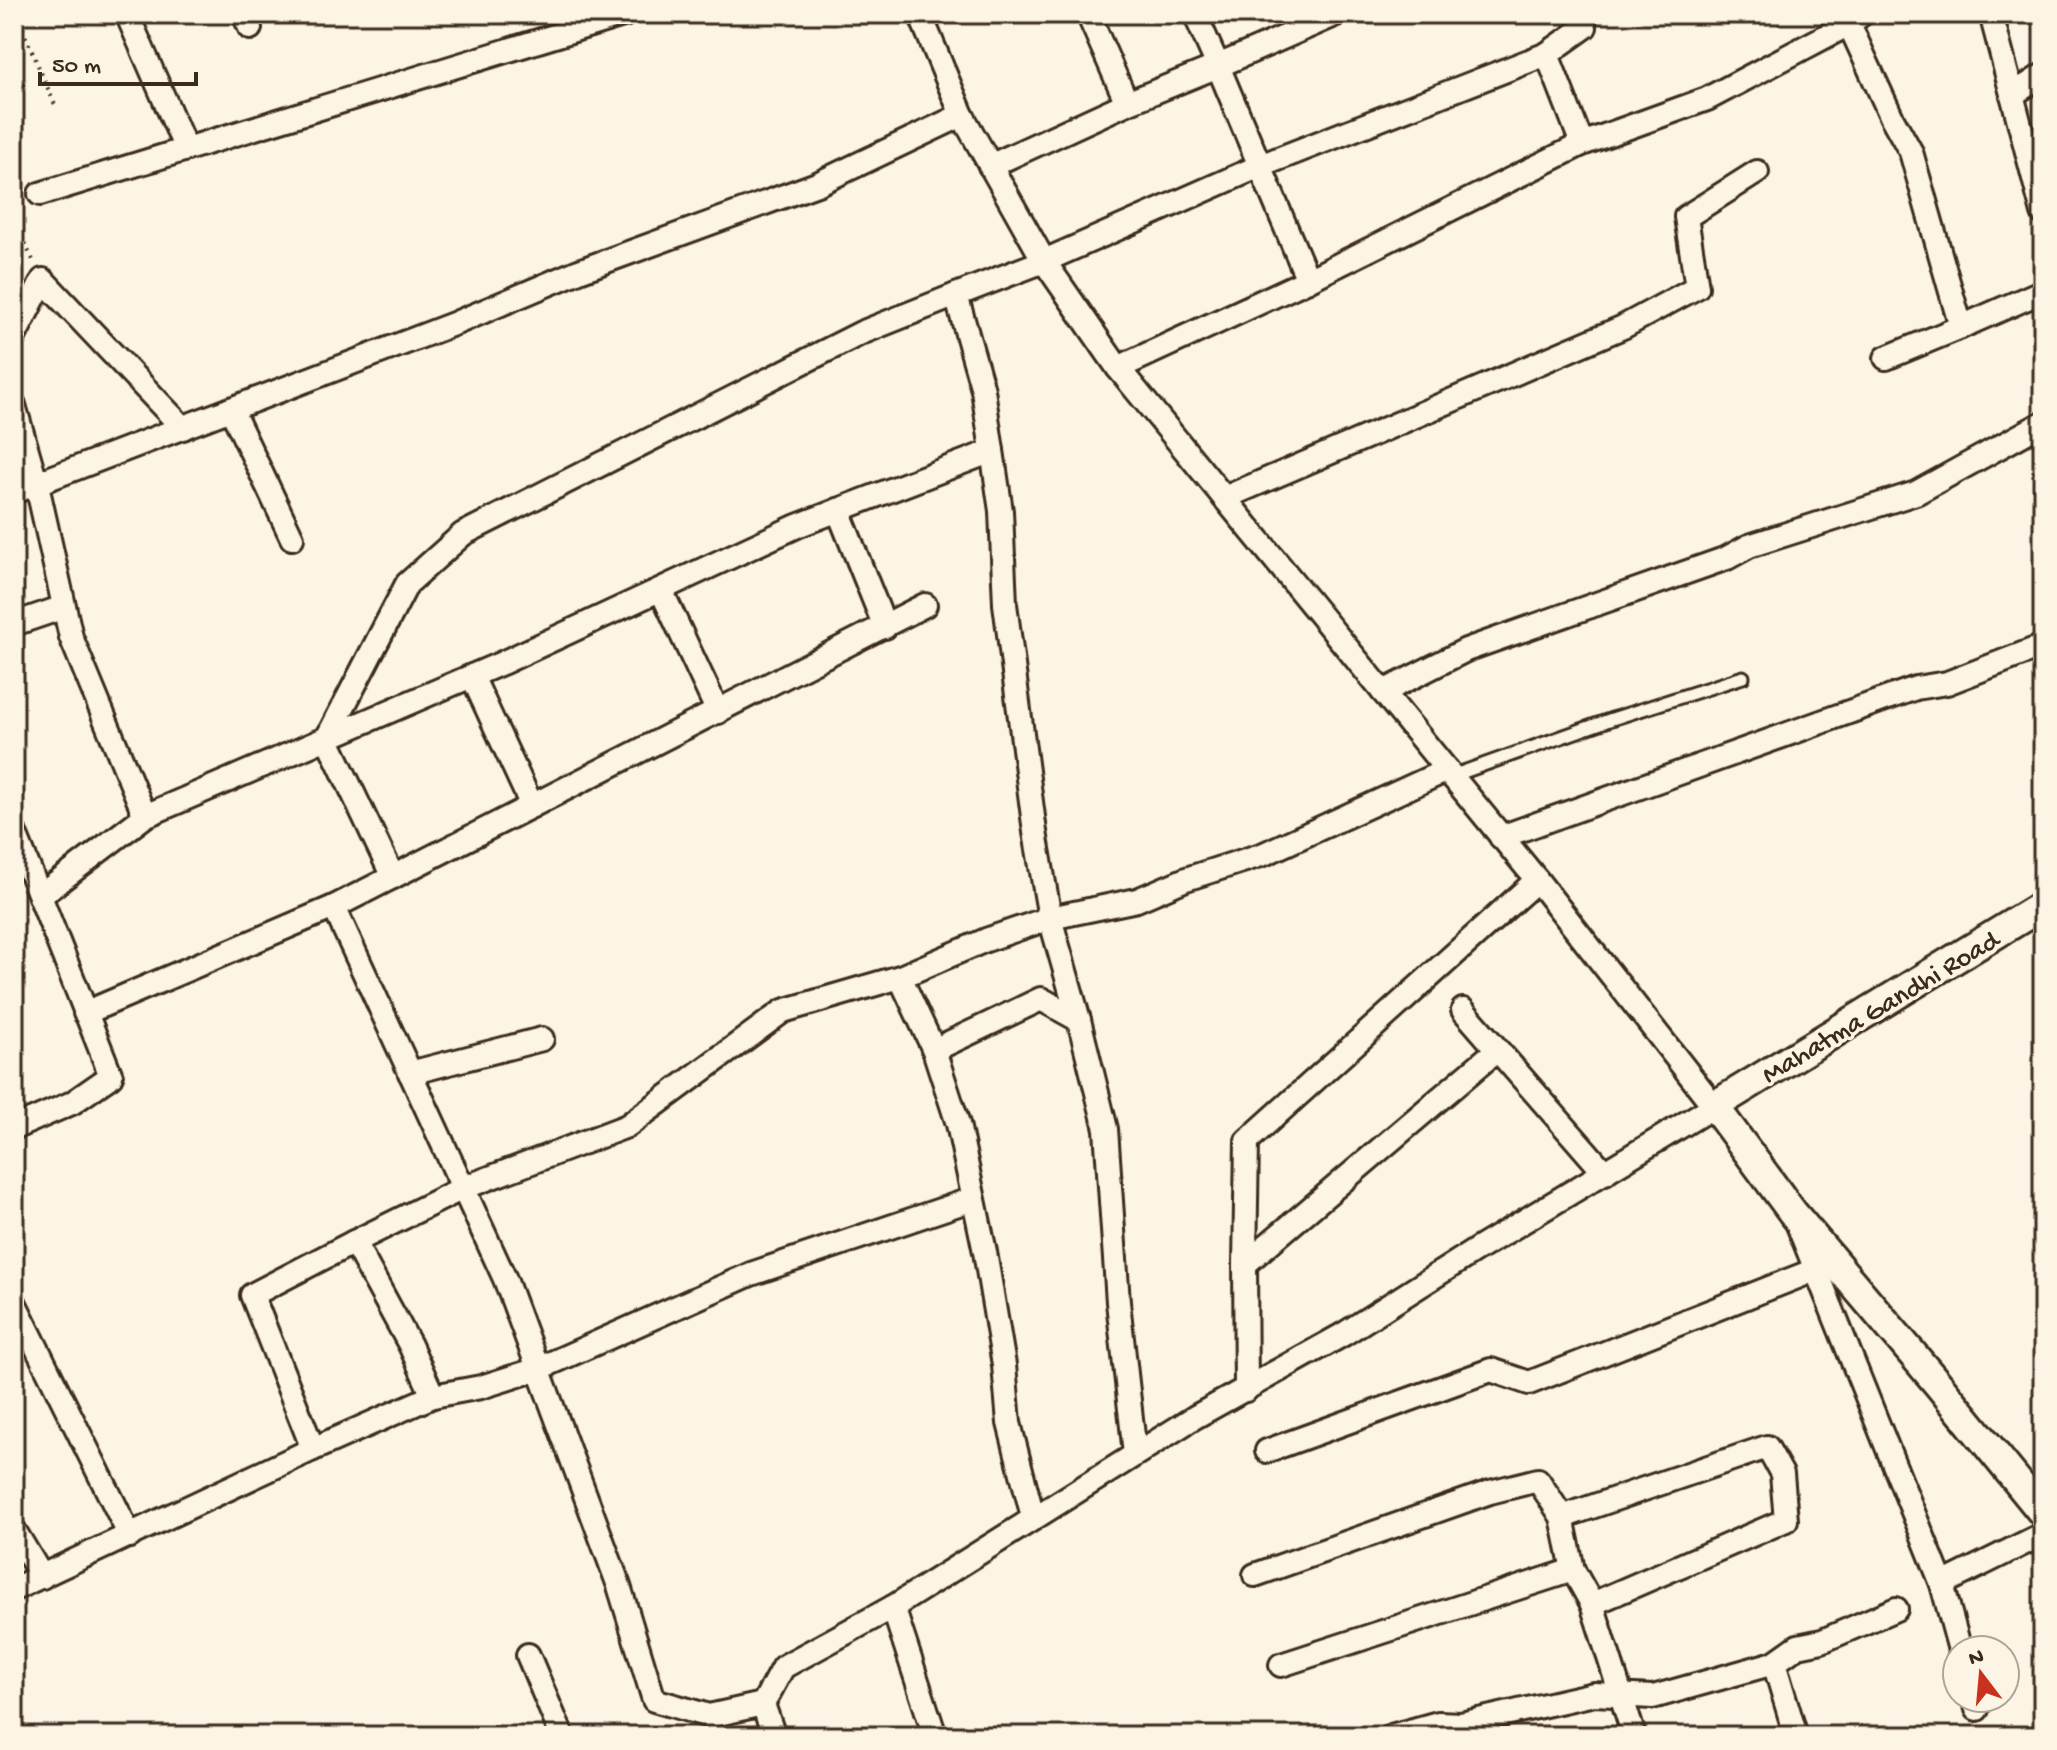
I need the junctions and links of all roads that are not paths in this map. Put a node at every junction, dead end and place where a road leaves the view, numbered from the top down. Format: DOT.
graph roads {
  1 [pos="127,14"];
  2 [pos="626,14"];
  3 [pos="920,14"];
  4 [pos="1088,14"];
  5 [pos="1195,14"];
  6 [pos="1337,14"];
  7 [pos="1580,14"];
  8 [pos="1991,14"];
  9 [pos="1850,17"];
  10 [pos="562,23"];
  11 [pos="1547,54"];
  12 [pos="1218,66"];
  13 [pos="2043,75"];
  14 [pos="2012,95"];
  15 [pos="1127,103"];
  16 [pos="962,115"];
  17 [pos="1582,144"];
  18 [pos="186,149"];
  19 [pos="990,166"];
  20 [pos="1260,166"];
  21 [pos="1757,172"];
  22 [pos="40,194"];
  23 [pos="2043,213"];
  24 [pos="1044,261"];
  25 [pos="1308,280"];
  26 [pos="2043,291"];
  27 [pos="956,295"];
  28 [pos="1961,327"];
  29 [pos="14,337"];
  30 [pos="1886,358"];
  31 [pos="1118,368"];
  32 [pos="14,405"];
  33 [pos="231,409"];
  34 [pos="2043,423"];
  35 [pos="183,428"];
  36 [pos="992,451"];
  37 [pos="37,485"];
  38 [pos="14,492"];
  39 [pos="1224,498"];
  40 [pos="838,510"];
  41 [pos="292,538"];
  42 [pos="661,590"];
  43 [pos="925,605"];
  44 [pos="64,607"];
  45 [pos="14,624"];
  46 [pos="885,627"];
  47 [pos="2043,646"];
  48 [pos="472,676"];
  49 [pos="1743,677"];
  50 [pos="1383,692"];
  51 [pos="718,712"];
  52 [pos="327,738"];
  53 [pos="1449,773"];
  54 [pos="532,806"];
  55 [pos="145,816"];
  56 [pos="14,831"];
  57 [pos="1501,837"];
  58 [pos="393,877"];
  59 [pos="1537,880"];
  60 [pos="40,896"];
  61 [pos="2043,905"];
  62 [pos="334,907"];
  63 [pos="1050,918"];
  64 [pos="900,977"];
  65 [pos="1463,1010"];
  66 [pos="85,1013"];
  67 [pos="1079,1020"];
  68 [pos="542,1039"];
  69 [pos="934,1050"];
  70 [pos="1497,1050"];
  71 [pos="410,1073"];
  72 [pos="1714,1106"];
  73 [pos="14,1128"];
  74 [pos="1605,1173"];
  75 [pos="463,1188"];
  76 [pos="973,1199"];
  77 [pos="1793,1213"];
  78 [pos="354,1242"];
  79 [pos="1245,1264"];
  80 [pos="1815,1270"];
  81 [pos="14,1302"];
  82 [pos="538,1369"];
  83 [pos="1246,1390"];
  84 [pos="433,1396"];
  85 [pos="313,1449"];
  86 [pos="1267,1451"];
  87 [pos="1135,1454"];
  88 [pos="2042,1516"];
  89 [pos="1033,1517"];
  90 [pos="1562,1517"];
  91 [pos="14,1530"];
  92 [pos="130,1536"];
  93 [pos="1573,1570"];
  94 [pos="1255,1575"];
  95 [pos="42,1577"];
  96 [pos="1942,1584"];
  97 [pos="14,1589"];
  98 [pos="1592,1604"];
  99 [pos="893,1607"];
  100 [pos="1896,1609"];
  101 [pos="1956,1634"];
  102 [pos="528,1655"];
  103 [pos="1774,1663"];
  104 [pos="1281,1665"];
  105 [pos="1621,1695"];
  106 [pos="763,1704"];
  107 [pos="562,1736"];
  108 [pos="774,1736"];
  109 [pos="935,1736"];
  110 [pos="1391,1736"];
  111 [pos="1634,1736"];
  112 [pos="1796,1736"];
  1 -- 18 [label="street"];
  2 -- 10 [label="street"];
  3 -- 16 [label="street"];
  4 -- 15 [label="street"];
  5 -- 12 [label="street"];
  6 -- 12 [label="street"];
  7 -- 11 [label="street"];
  8 -- 14 [label="street"];
  9 -- 17 [label="street"];
  9 -- 28 [label="street"];
  10 -- 18 [label="street"];
  11 -- 17 [label="street"];
  11 -- 20 [label="street"];
  12 -- 15 [label="street"];
  12 -- 20 [label="street"];
  13 -- 14 [label="street"];
  14 -- 23 [label="street"];
  15 -- 19 [label="street"];
  16 -- 19 [label="street"];
  16 -- 33 [label="street"];
  17 -- 25 [label="street"];
  18 -- 22 [label="street"];
  19 -- 24 [label="street"];
  20 -- 24 [label="street"];
  20 -- 25 [label="street"];
  21 -- 39 [label="street"];
  24 -- 27 [label="street"];
  24 -- 31 [label="street"];
  25 -- 31 [label="street"];
  26 -- 28 [label="street"];
  27 -- 36 [label="street"];
  27 -- 52 [label="street"];
  28 -- 30 [label="street"];
  29 -- 35 [label="street"];
  31 -- 39 [label="street"];
  32 -- 37 [label="street"];
  33 -- 35 [label="street"];
  33 -- 41 [label="street"];
  34 -- 50 [label="street"];
  35 -- 37 [label="street"];
  36 -- 40 [label="street"];
  36 -- 63 [label="street"];
  37 -- 38 [label="street"];
  37 -- 44 [label="street"];
  39 -- 50 [label="street"];
  40 -- 42 [label="street"];
  40 -- 46 [label="street"];
  42 -- 48 [label="street"];
  42 -- 51 [label="street"];
  43 -- 46 [label="street"];
  44 -- 45 [label="street"];
  44 -- 55 [label="street"];
  46 -- 51 [label="street"];
  47 -- 57 [label="street"];
  48 -- 52 [label="street"];
  48 -- 54 [label="street"];
  49 -- 53 [label="lane"];
  50 -- 53 [label="street"];
  51 -- 54 [label="street"];
  52 -- 55 [label="street"];
  52 -- 58 [label="street"];
  53 -- 57 [label="street"];
  53 -- 63 [label="street"];
  54 -- 58 [label="street"];
  55 -- 60 [label="street"];
  56 -- 60 [label="street"];
  57 -- 59 [label="street"];
  58 -- 62 [label="street"];
  59 -- 72 [label="street"];
  59 -- 79 [label="street"];
  60 -- 66 [label="street"];
  61 -- 72 [label="street, Mahatma Gandhi Road"];
  62 -- 66 [label="street"];
  62 -- 71 [label="street"];
  63 -- 64 [label="street"];
  63 -- 67 [label="street"];
  64 -- 69 [label="street"];
  64 -- 75 [label="street"];
  65 -- 70 [label="street"];
  66 -- 73 [label="street"];
  67 -- 69 [label="street"];
  67 -- 87 [label="street"];
  68 -- 71 [label="street"];
  69 -- 76 [label="street"];
  70 -- 74 [label="street"];
  70 -- 79 [label="street"];
  71 -- 75 [label="street"];
  72 -- 74 [label="street"];
  72 -- 77 [label="street"];
  74 -- 83 [label="street"];
  75 -- 78 [label="street"];
  75 -- 82 [label="street"];
  76 -- 82 [label="street"];
  76 -- 89 [label="street"];
  77 -- 80 [label="street"];
  77 -- 88 [label="street"];
  78 -- 84 [label="street"];
  78 -- 85 [label="street"];
  79 -- 83 [label="street"];
  80 -- 86 [label="street"];
  80 -- 96 [label="street"];
  81 -- 92 [label="street"];
  82 -- 84 [label="street"];
  82 -- 106 [label="street"];
  83 -- 87 [label="street"];
  84 -- 85 [label="street"];
  85 -- 92 [label="street"];
  87 -- 89 [label="street"];
  88 -- 96 [label="street"];
  89 -- 99 [label="street"];
  90 -- 93 [label="street"];
  90 -- 94 [label="street"];
  90 -- 98 [label="street"];
  91 -- 95 [label="street"];
  92 -- 95 [label="street"];
  93 -- 98 [label="street"];
  93 -- 104 [label="street"];
  95 -- 97 [label="street"];
  96 -- 101 [label="street"];
  98 -- 105 [label="street"];
  99 -- 106 [label="street"];
  99 -- 109 [label="street"];
  100 -- 103 [label="street"];
  102 -- 107 [label="street"];
  103 -- 105 [label="street"];
  103 -- 112 [label="street"];
  105 -- 110 [label="street"];
  105 -- 111 [label="street"];
  106 -- 108 [label="street"];
}
